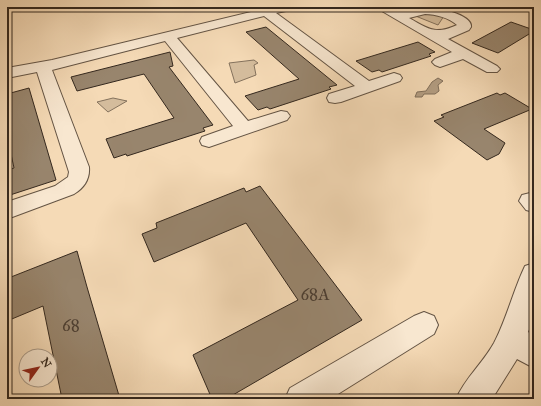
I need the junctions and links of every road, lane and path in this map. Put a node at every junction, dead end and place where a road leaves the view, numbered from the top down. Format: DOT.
graph roads {
  1 [pos="287,7"];
  2 [pos="381,7"];
  3 [pos="266,12"];
  4 [pos="394,14"];
  5 [pos="432,35"];
  6 [pos="169,37"];
  7 [pos="464,53"];
  8 [pos="440,62"];
  9 [pos="43,67"];
  10 [pos="492,69"];
  11 [pos="7,73"];
  12 [pos="394,78"];
  13 [pos="367,87"];
  14 [pos="335,98"];
  15 [pos="281,116"];
  16 [pos="244,129"];
  17 [pos="209,141"];
  18 [pos="7,211"];
  19 [pos="534,274"];
  20 [pos="424,325"];
  21 [pos="523,346"];
  22 [pos="301,399"];
  23 [pos="472,399"];
  1 -- 3 [label="street"];
  2 -- 4 [label="street"];
  3 -- 6 [label="street"];
  3 -- 13 [label="street"];
  4 -- 5 [label="street"];
  4 -- 5 [label="street"];
  5 -- 7 [label="street"];
  6 -- 9 [label="street"];
  6 -- 16 [label="street"];
  7 -- 8 [label="street"];
  7 -- 10 [label="street"];
  9 -- 11 [label="street"];
  9 -- 18 [label="street"];
  12 -- 13 [label="street"];
  13 -- 14 [label="street"];
  15 -- 16 [label="street"];
  16 -- 17 [label="street"];
  19 -- 21 [label="street"];
  20 -- 22 [label="street"];
  21 -- 23 [label="street"];
}
